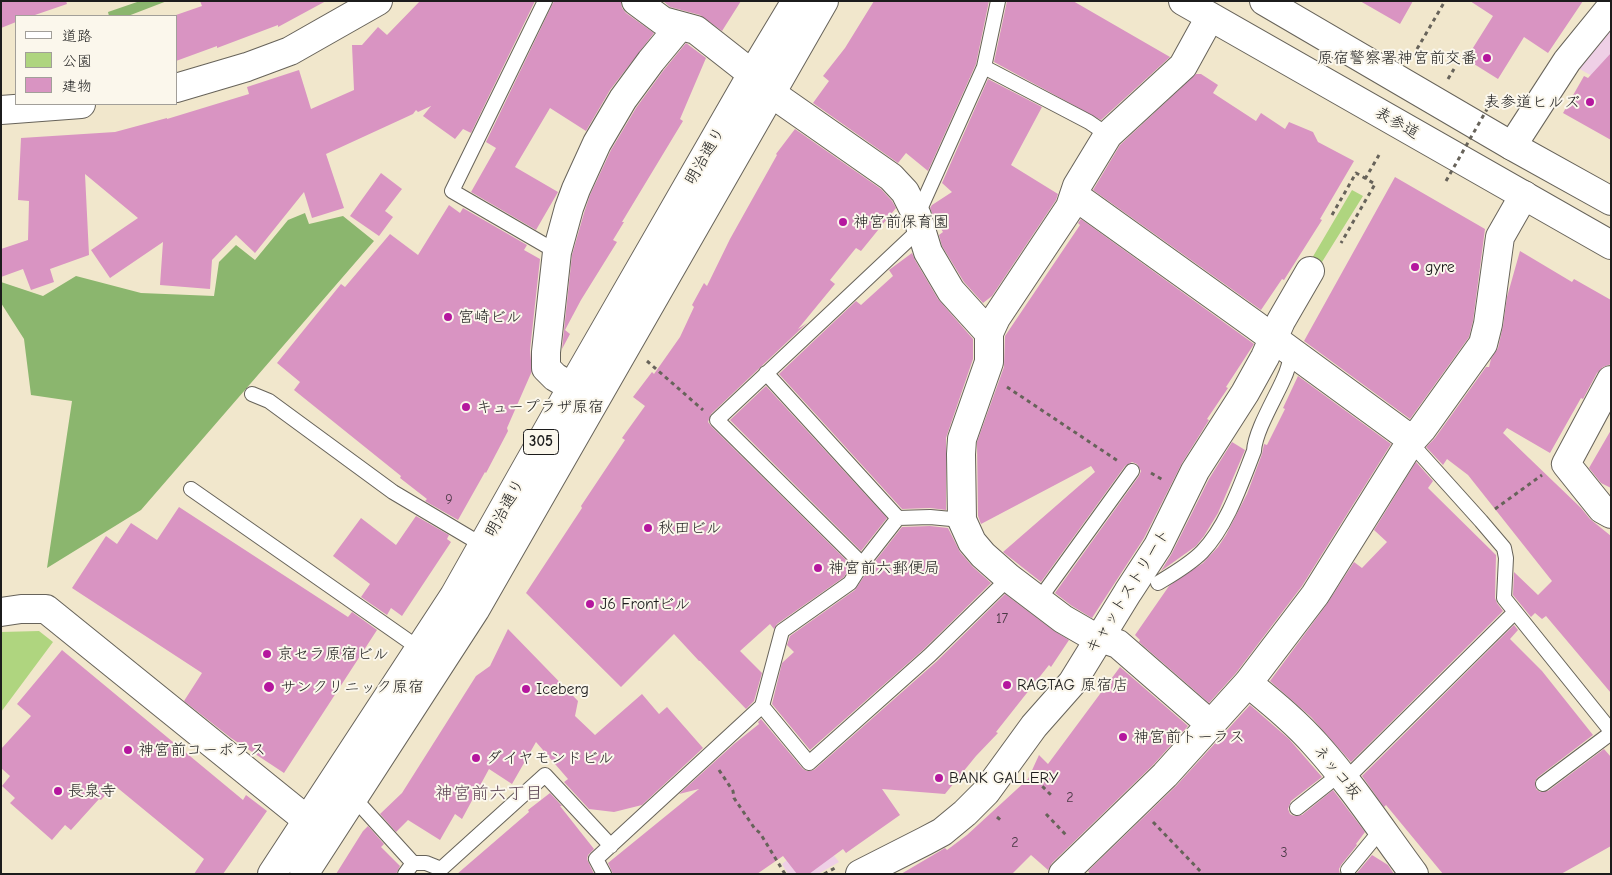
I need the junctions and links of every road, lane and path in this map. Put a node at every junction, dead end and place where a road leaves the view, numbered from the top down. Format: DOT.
graph roads {
  1 [pos="378,1"];
  2 [pos="545,1"];
  3 [pos="636,1"];
  4 [pos="796,1"];
  5 [pos="824,1"];
  6 [pos="998,1"];
  7 [pos="1183,1"];
  8 [pos="1445,1"];
  9 [pos="1275,4"];
  10 [pos="1611,7"];
  11 [pos="1210,17"];
  12 [pos="680,26"];
  13 [pos="1417,49"];
  14 [pos="984,66"];
  15 [pos="1454,69"];
  16 [pos="752,74"];
  17 [pos="1447,80"];
  18 [pos="178,87"];
  19 [pos="771,93"];
  20 [pos="1490,104"];
  21 [pos="68,105"];
  22 [pos="1,110"];
  23 [pos="1108,135"];
  24 [pos="1512,146"];
  25 [pos="1379,155"];
  26 [pos="1366,179"];
  27 [pos="1446,181"];
  28 [pos="1524,195"];
  29 [pos="1074,196"];
  30 [pos="1611,201"];
  31 [pos="1332,215"];
  32 [pos="919,222"];
  33 [pos="1341,243"];
  34 [pos="1611,245"];
  35 [pos="557,252"];
  36 [pos="1310,271"];
  37 [pos="989,333"];
  38 [pos="1283,345"];
  39 [pos="643,358"];
  40 [pos="766,373"];
  41 [pos="985,373"];
  42 [pos="1611,380"];
  43 [pos="572,387"];
  44 [pos="252,394"];
  45 [pos="717,420"];
  46 [pos="1412,440"];
  47 [pos="1566,464"];
  48 [pos="1132,470"];
  49 [pos="1166,482"];
  50 [pos="191,489"];
  51 [pos="1497,507"];
  52 [pos="1611,514"];
  53 [pos="898,518"];
  54 [pos="962,520"];
  55 [pos="484,546"];
  56 [pos="862,564"];
  57 [pos="1009,578"];
  58 [pos="1158,584"];
  59 [pos="1038,601"];
  60 [pos="1,612"];
  61 [pos="1515,612"];
  62 [pos="1100,638"];
  63 [pos="420,649"];
  64 [pos="1248,682"];
  65 [pos="762,706"];
  66 [pos="1210,724"];
  67 [pos="1611,732"];
  68 [pos="708,755"];
  69 [pos="1343,777"];
  70 [pos="1038,781"];
  71 [pos="1543,784"];
  72 [pos="1053,797"];
  73 [pos="354,798"];
  74 [pos="1136,804"];
  75 [pos="1296,808"];
  76 [pos="1046,814"];
  77 [pos="307,820"];
  78 [pos="1381,830"];
  79 [pos="1071,839"];
  80 [pos="611,846"];
  81 [pos="409,868"];
  82 [pos="851,869"];
  83 [pos="1348,870"];
  84 [pos="272,874"];
  85 [pos="304,874"];
  86 [pos="604,874"];
  87 [pos="785,874"];
  88 [pos="824,874"];
  89 [pos="1063,874"];
  90 [pos="1203,874"];
  91 [pos="1414,874"];
  1 -- 18 [label="street"];
  2 -- 35 [label="lane"];
  3 -- 12 [label="street"];
  4 -- 16 [label="street, 明治通り / 305"];
  5 -- 19 [label="street, 明治通り / 305"];
  6 -- 14 [label="lane"];
  7 -- 11 [label="street, 表参道"];
  8 -- 13 [label="path"];
  9 -- 24 [label="street"];
  10 -- 24 [label="street"];
  11 -- 23 [label="street"];
  11 -- 28 [label="street, 表参道"];
  12 -- 16 [label="street"];
  12 -- 35 [label="street"];
  14 -- 23 [label="lane"];
  14 -- 32 [label="lane"];
  15 -- 17 [label="path"];
  16 -- 43 [label="street, 明治通り / 305"];
  19 -- 32 [label="street"];
  19 -- 73 [label="street, 明治通り / 305"];
  20 -- 27 [label="path, bridge"];
  21 -- 22 [label="street"];
  23 -- 29 [label="street"];
  24 -- 30 [label="street"];
  25 -- 26 [label="path"];
  26 -- 31 [label="path"];
  26 -- 33 [label="path"];
  28 -- 34 [label="street, 表参道"];
  28 -- 46 [label="street"];
  29 -- 37 [label="street"];
  29 -- 38 [label="street"];
  32 -- 37 [label="street"];
  32 -- 40 [label="lane"];
  35 -- 43 [label="street"];
  36 -- 38 [label="street, キャットストリート"];
  37 -- 41 [label="street"];
  38 -- 46 [label="street"];
  38 -- 58 [label="lane"];
  38 -- 62 [label="street, キャットストリート"];
  39 -- 45 [label="path"];
  40 -- 45 [label="lane"];
  40 -- 53 [label="lane"];
  41 -- 48 [label="path"];
  41 -- 54 [label="street"];
  42 -- 47 [label="street"];
  43 -- 55 [label="street, 明治通り / 305"];
  44 -- 55 [label="lane"];
  45 -- 56 [label="lane"];
  46 -- 61 [label="lane"];
  46 -- 64 [label="street"];
  47 -- 51 [label="path"];
  47 -- 52 [label="street"];
  48 -- 49 [label="path"];
  48 -- 59 [label="lane"];
  50 -- 63 [label="lane"];
  53 -- 54 [label="lane"];
  53 -- 56 [label="lane"];
  54 -- 57 [label="street"];
  55 -- 63 [label="street, 明治通り / 305"];
  56 -- 65 [label="lane"];
  57 -- 59 [label="street"];
  57 -- 65 [label="lane"];
  59 -- 62 [label="street"];
  60 -- 77 [label="street"];
  61 -- 67 [label="lane"];
  61 -- 69 [label="lane"];
  62 -- 66 [label="street"];
  62 -- 82 [label="street, キャットストリート"];
  63 -- 77 [label="street, 明治通り / 305"];
  64 -- 66 [label="street"];
  64 -- 69 [label="street, ネッコ坂"];
  65 -- 68 [label="lane"];
  66 -- 74 [label="street"];
  67 -- 71 [label="lane"];
  68 -- 80 [label="lane"];
  68 -- 87 [label="path"];
  69 -- 75 [label="lane"];
  69 -- 78 [label="street, ネッコ坂"];
  70 -- 72 [label="path"];
  73 -- 81 [label="lane"];
  73 -- 85 [label="street, 明治通り / 305"];
  74 -- 89 [label="street"];
  74 -- 90 [label="path"];
  76 -- 79 [label="path"];
  77 -- 84 [label="street, 明治通り / 305"];
  78 -- 83 [label="lane"];
  78 -- 91 [label="street, ネッコ坂"];
  80 -- 81 [label="lane"];
  80 -- 86 [label="lane"];
  82 -- 88 [label="path"];
}
